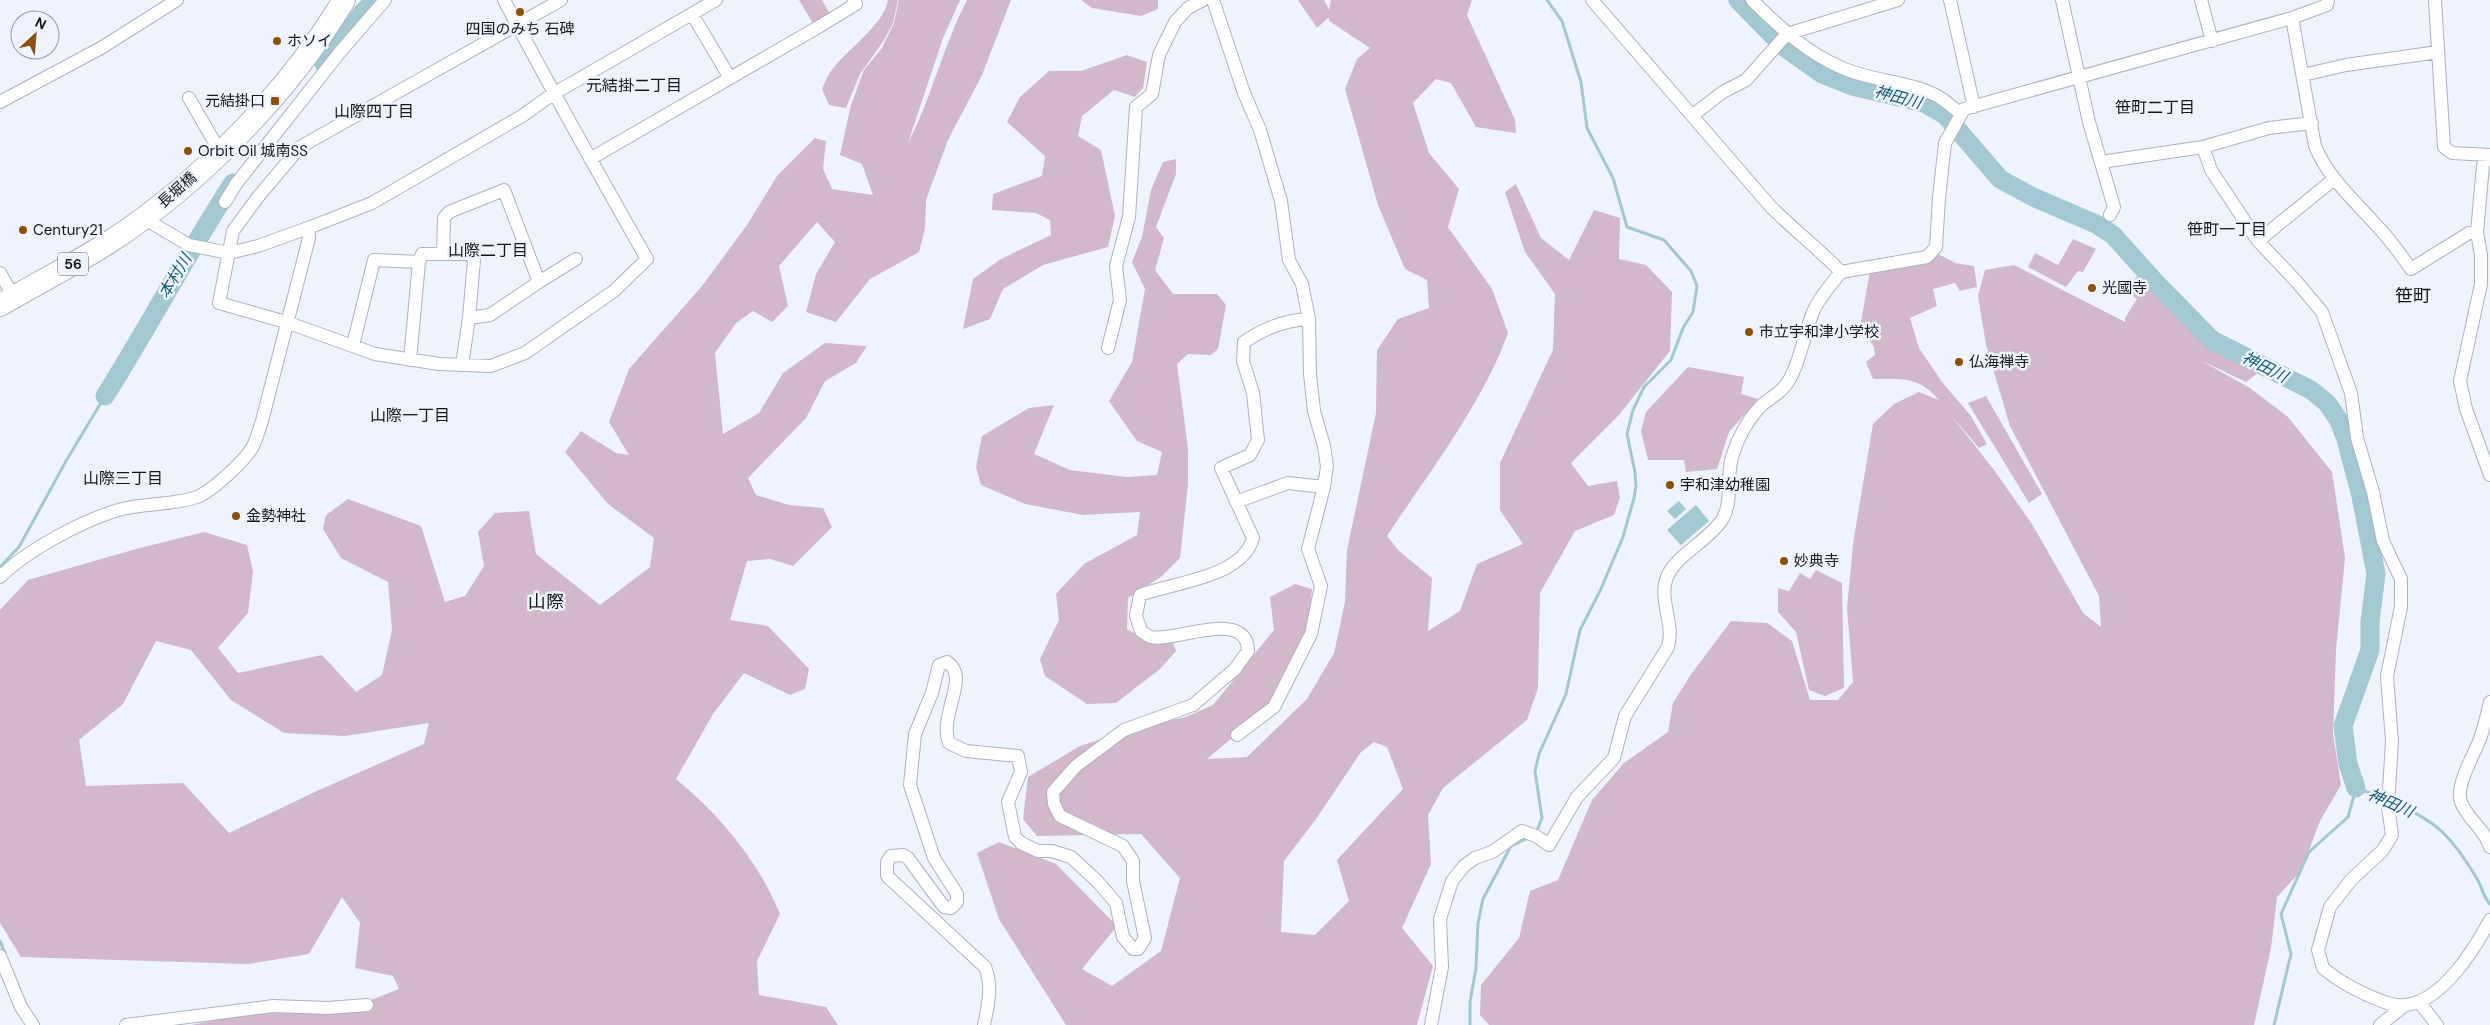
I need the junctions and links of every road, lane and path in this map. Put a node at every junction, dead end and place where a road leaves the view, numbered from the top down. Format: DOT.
graph roads {
  1 [pos="177,0"];
  2 [pos="344,0"];
  3 [pos="385,0"];
  4 [pos="504,0"];
  5 [pos="561,0"];
  6 [pos="716,0"];
  7 [pos="854,0"];
  8 [pos="1203,0"];
  9 [pos="1213,0"];
  10 [pos="1592,0"];
  11 [pos="1752,0"];
  12 [pos="1898,0"];
  13 [pos="1950,0"];
  14 [pos="2062,0"];
  15 [pos="2201,0"];
  16 [pos="2328,0"];
  17 [pos="2435,0"];
  18 [pos="692,14"];
  19 [pos="2292,18"];
  20 [pos="517,25"];
  21 [pos="1782,39"];
  22 [pos="2212,41"];
  23 [pos="335,43"];
  24 [pos="2438,52"];
  25 [pos="2303,75"];
  26 [pos="730,78"];
  27 [pos="2079,78"];
  28 [pos="553,94"];
  29 [pos="190,98"];
  30 [pos="0,102"];
  31 [pos="1974,107"];
  32 [pos="1692,115"];
  33 [pos="1957,120"];
  34 [pos="2312,123"];
  35 [pos="2203,147"];
  36 [pos="223,150"];
  37 [pos="2490,155"];
  38 [pos="590,159"];
  39 [pos="2100,162"];
  40 [pos="2334,179"];
  41 [pos="225,202"];
  42 [pos="2110,215"];
  43 [pos="143,218"];
  44 [pos="308,228"];
  45 [pos="2477,232"];
  46 [pos="2258,241"];
  47 [pos="229,252"];
  48 [pos="443,254"];
  49 [pos="576,259"];
  50 [pos="419,262"];
  51 [pos="1841,272"];
  52 [pos="0,273"];
  53 [pos="539,282"];
  54 [pos="7,301"];
  55 [pos="469,318"];
  56 [pos="1309,319"];
  57 [pos="286,322"];
  58 [pos="353,345"];
  59 [pos="1108,348"];
  60 [pos="410,360"];
  61 [pos="462,365"];
  62 [pos="2490,475"];
  63 [pos="1324,486"];
  64 [pos="1236,502"];
  65 [pos="0,577"];
  66 [pos="2490,702"];
  67 [pos="1237,735"];
  68 [pos="2490,846"];
  69 [pos="2490,920"];
  70 [pos="0,956"];
  71 [pos="2419,1002"];
  72 [pos="366,1004"];
  73 [pos="2404,1006"];
  74 [pos="33,1025"];
  75 [pos="126,1025"];
  76 [pos="984,1025"];
  77 [pos="1431,1025"];
  78 [pos="2380,1025"];
  79 [pos="2437,1025"];
  1 -- 30 [label="street"];
  2 -- 23 [label="highway, 長堀橋 / 56"];
  3 -- 23 [label="street"];
  4 -- 20 [label="street"];
  5 -- 20 [label="street"];
  6 -- 18 [label="street"];
  7 -- 26 [label="street"];
  8 -- 59 [label="street"];
  9 -- 56 [label="street"];
  10 -- 32 [label="street"];
  11 -- 21 [label="street"];
  12 -- 21 [label="street"];
  13 -- 31 [label="street"];
  14 -- 27 [label="street"];
  15 -- 22 [label="street"];
  16 -- 19 [label="street"];
  17 -- 24 [label="street"];
  18 -- 26 [label="street"];
  18 -- 28 [label="street"];
  19 -- 22 [label="street"];
  19 -- 25 [label="street"];
  20 -- 28 [label="street"];
  20 -- 47 [label="street"];
  21 -- 32 [label="street"];
  21 -- 33 [label="street"];
  22 -- 27 [label="street"];
  23 -- 36 [label="highway, 長堀橋 / 56"];
  23 -- 41 [label="street"];
  24 -- 25 [label="street"];
  24 -- 37 [label="street"];
  25 -- 34 [label="street"];
  26 -- 38 [label="street"];
  27 -- 31 [label="street"];
  27 -- 39 [label="street"];
  28 -- 38 [label="street"];
  28 -- 44 [label="street"];
  29 -- 36 [label="street"];
  31 -- 33 [label="street"];
  32 -- 51 [label="street"];
  33 -- 51 [label="street"];
  34 -- 35 [label="street"];
  34 -- 40 [label="street"];
  35 -- 39 [label="street"];
  35 -- 46 [label="street"];
  36 -- 43 [label="highway, 長堀橋 / 56"];
  37 -- 45 [label="street"];
  38 -- 61 [label="street"];
  39 -- 42 [label="street"];
  40 -- 45 [label="street"];
  40 -- 46 [label="street"];
  43 -- 47 [label="street"];
  43 -- 54 [label="highway, 56"];
  44 -- 47 [label="street"];
  44 -- 57 [label="street"];
  45 -- 62 [label="street"];
  46 -- 73 [label="street"];
  47 -- 57 [label="street"];
  48 -- 50 [label="street"];
  48 -- 53 [label="street"];
  48 -- 55 [label="street"];
  49 -- 53 [label="street"];
  50 -- 58 [label="street"];
  50 -- 60 [label="street"];
  51 -- 77 [label="street"];
  52 -- 54 [label="street"];
  53 -- 55 [label="street"];
  55 -- 61 [label="street"];
  56 -- 63 [label="street"];
  56 -- 64 [label="street"];
  57 -- 58 [label="street"];
  57 -- 65 [label="street"];
  58 -- 60 [label="street"];
  60 -- 61 [label="street"];
  63 -- 64 [label="street"];
  63 -- 67 [label="street"];
  64 -- 76 [label="street"];
  66 -- 68 [label="street"];
  69 -- 71 [label="street"];
  70 -- 74 [label="street"];
  71 -- 73 [label="street"];
  71 -- 79 [label="street"];
  72 -- 75 [label="street"];
  73 -- 78 [label="street"];
}
